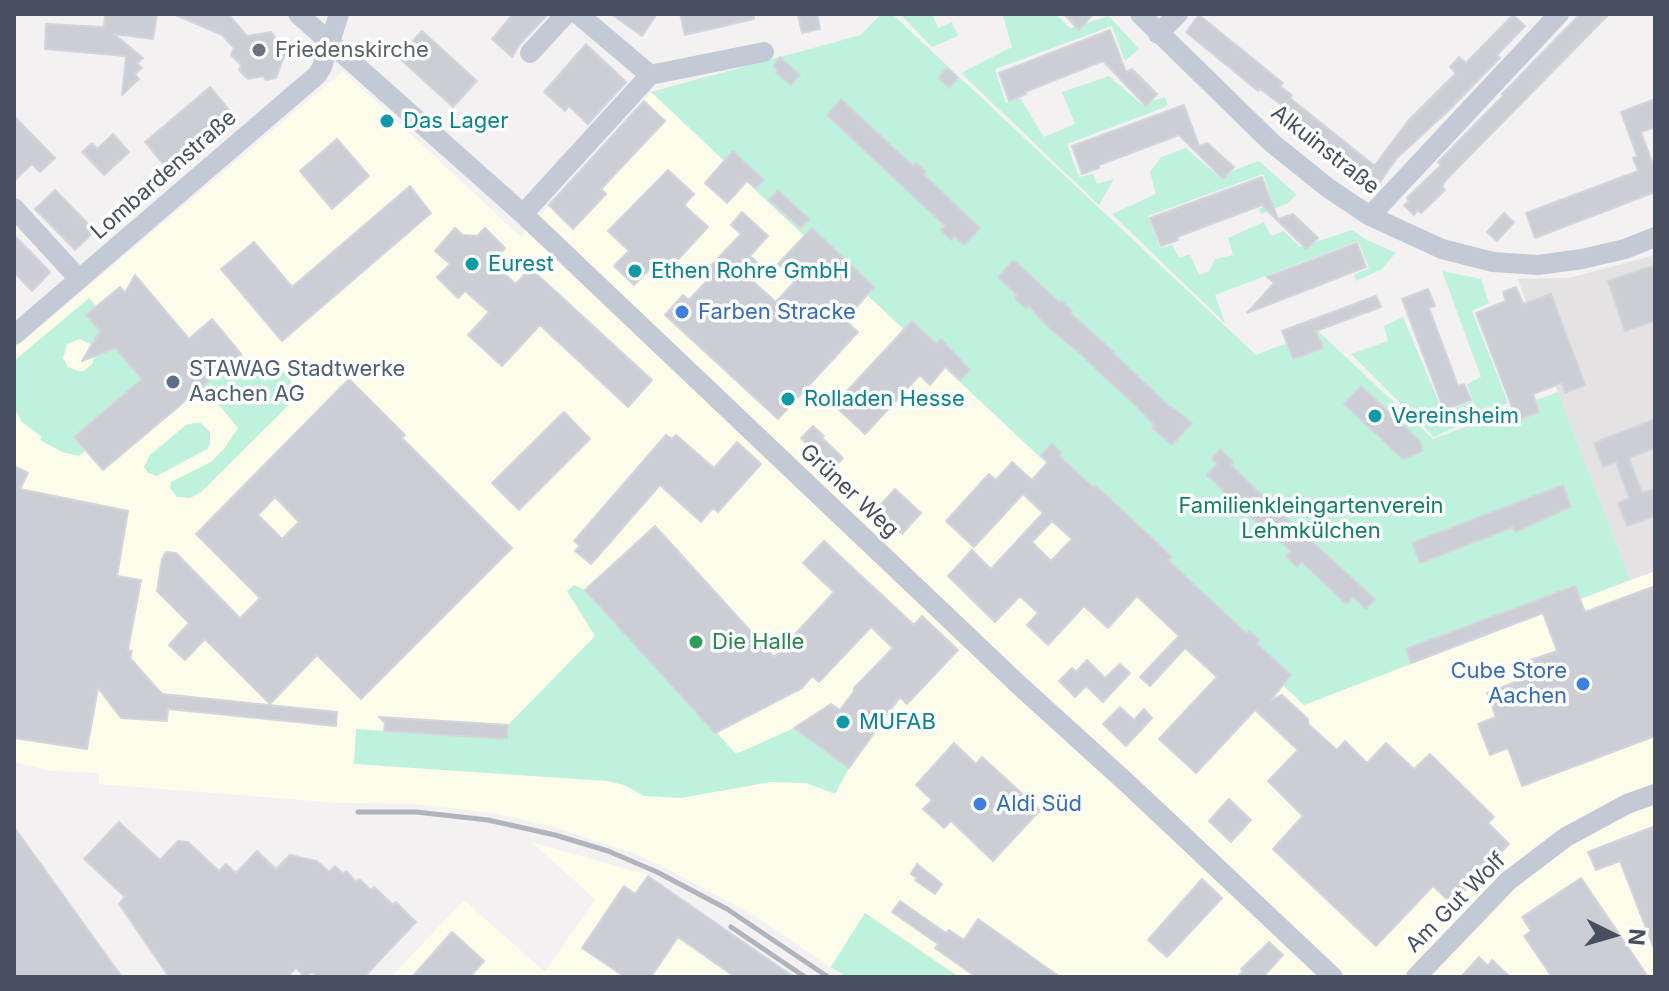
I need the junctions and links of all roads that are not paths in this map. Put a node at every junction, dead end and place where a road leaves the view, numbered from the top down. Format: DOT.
graph roads {
  1 [pos="298,14"];
  2 [pos="339,14"];
  3 [pos="566,14"];
  4 [pos="578,14"];
  5 [pos="1140,14"];
  6 [pos="1178,14"];
  7 [pos="1559,14"];
  8 [pos="1158,34"];
  9 [pos="330,41"];
  10 [pos="764,52"];
  11 [pos="530,53"];
  12 [pos="650,75"];
  13 [pos="14,208"];
  14 [pos="523,214"];
  15 [pos="1370,216"];
  16 [pos="1655,237"];
  17 [pos="79,279"];
  18 [pos="14,335"];
  19 [pos="1655,794"];
  20 [pos="1333,977"];
  21 [pos="1416,977"];
  1 -- 9 [label="street, Grüner Weg"];
  2 -- 9 [label="street, Lombardenstraße"];
  3 -- 11 [label="street"];
  4 -- 12 [label="street"];
  5 -- 8 [label="street, Alkuinstraße"];
  6 -- 8 [label="street"];
  7 -- 15 [label="street"];
  8 -- 15 [label="street, Alkuinstraße"];
  9 -- 14 [label="street, Grüner Weg"];
  9 -- 17 [label="street, Lombardenstraße"];
  10 -- 12 [label="street"];
  12 -- 14 [label="street"];
  13 -- 17 [label="street"];
  14 -- 20 [label="street, Grüner Weg"];
  15 -- 16 [label="street, Alkuinstraße"];
  17 -- 18 [label="street, Lombardenstraße"];
  19 -- 21 [label="street, Am Gut Wolf"];
}
